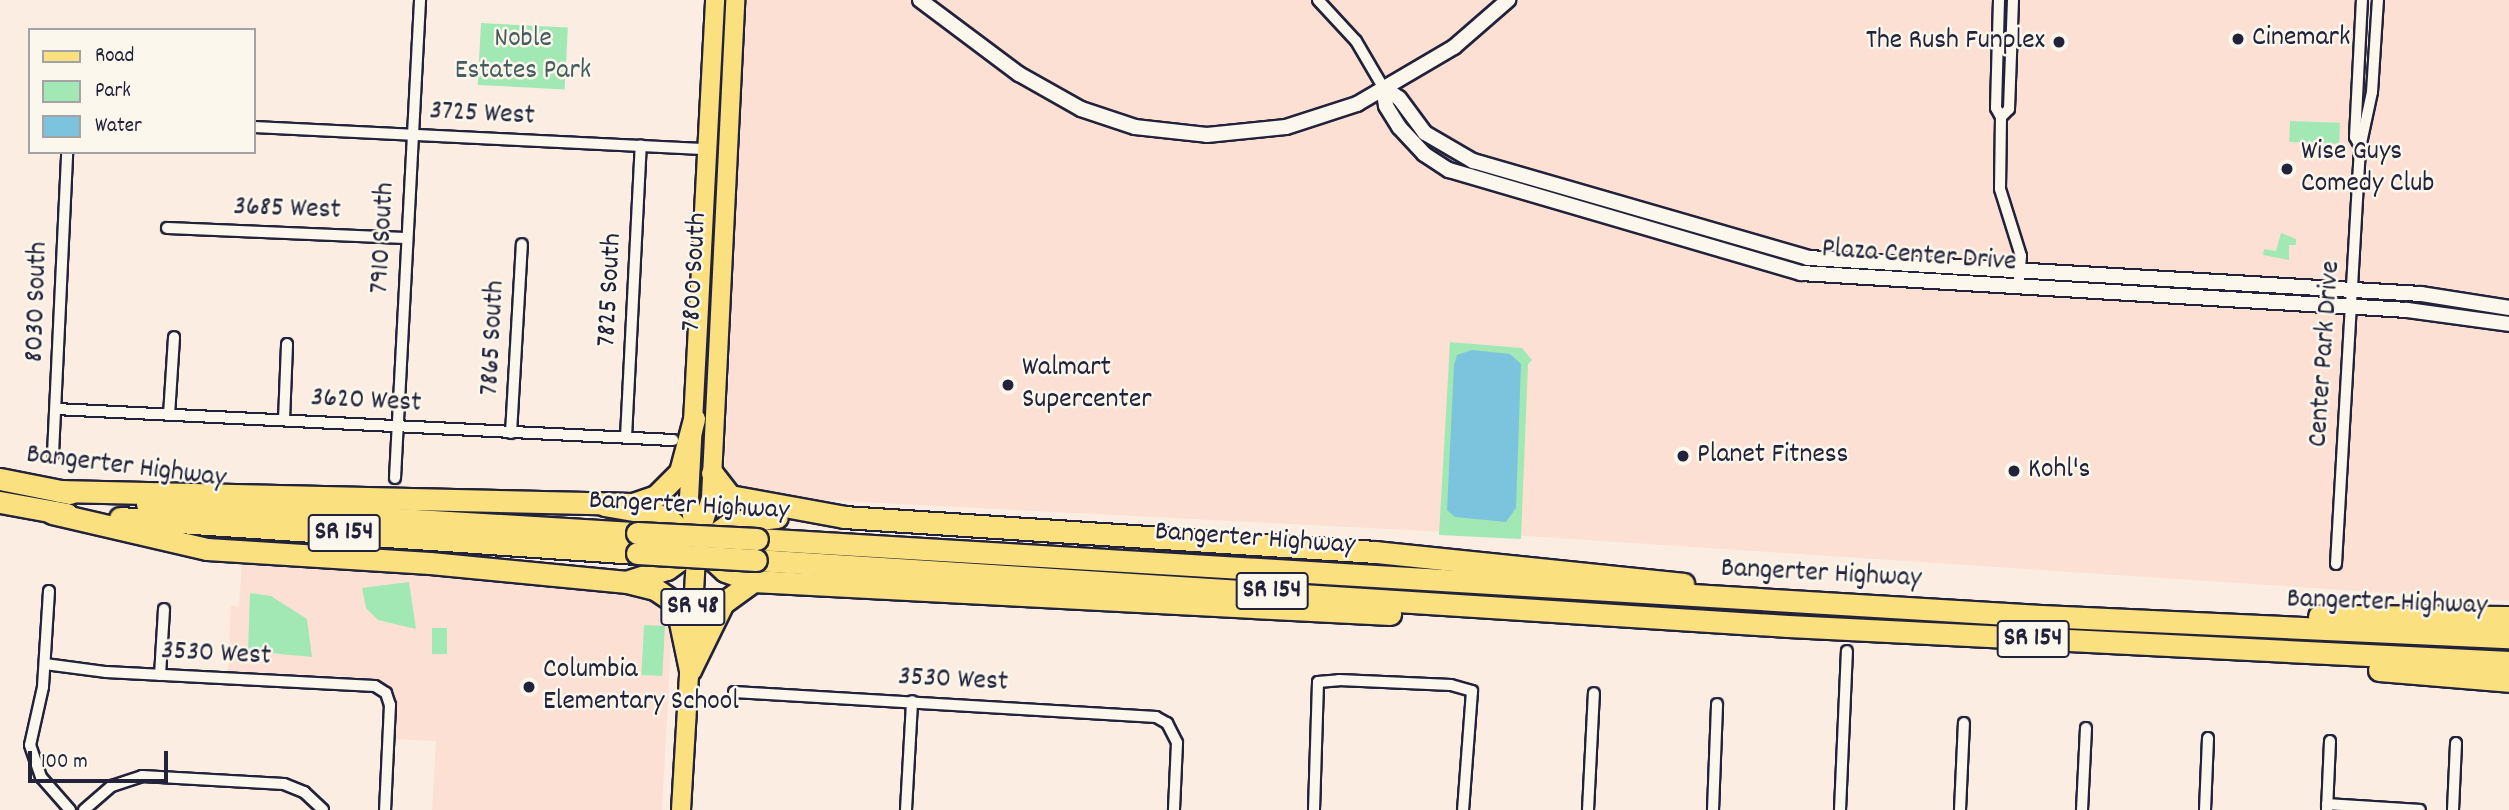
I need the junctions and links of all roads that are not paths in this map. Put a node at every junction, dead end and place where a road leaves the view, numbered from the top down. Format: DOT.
graph roads {
  1 [pos="420,0"];
  2 [pos="715,0"];
  3 [pos="735,0"];
  4 [pos="920,0"];
  5 [pos="1318,0"];
  6 [pos="1508,0"];
  7 [pos="1999,0"];
  8 [pos="2013,0"];
  9 [pos="2362,0"];
  10 [pos="2378,0"];
  11 [pos="1383,87"];
  12 [pos="2001,117"];
  13 [pos="256,127"];
  14 [pos="412,134"];
  15 [pos="641,145"];
  16 [pos="2360,146"];
  17 [pos="707,149"];
  18 [pos="67,154"];
  19 [pos="167,228"];
  20 [pos="406,238"];
  21 [pos="522,244"];
  22 [pos="2021,272"];
  23 [pos="2018,288"];
  24 [pos="2351,290"];
  25 [pos="2350,306"];
  26 [pos="2509,308"];
  27 [pos="2509,324"];
  28 [pos="174,337"];
  29 [pos="288,344"];
  30 [pos="57,408"];
  31 [pos="169,415"];
  32 [pos="694,419"];
  33 [pos="284,420"];
  34 [pos="398,427"];
  35 [pos="511,433"];
  36 [pos="626,437"];
  37 [pos="673,440"];
  38 [pos="53,454"];
  39 [pos="712,473"];
  40 [pos="395,478"];
  41 [pos="0,479"];
  42 [pos="59,491"];
  43 [pos="0,502"];
  44 [pos="604,505"];
  45 [pos="52,513"];
  46 [pos="844,517"];
  47 [pos="637,543"];
  48 [pos="697,544"];
  49 [pos="756,549"];
  50 [pos="2336,564"];
  51 [pos="627,582"];
  52 [pos="753,582"];
  53 [pos="49,590"];
  54 [pos="1737,598"];
  55 [pos="164,609"];
  56 [pos="1584,612"];
  57 [pos="2040,616"];
  58 [pos="2509,617"];
  59 [pos="2509,637"];
  60 [pos="1847,651"];
  61 [pos="2277,653"];
  62 [pos="2509,662"];
  63 [pos="45,664"];
  64 [pos="690,670"];
  65 [pos="160,675"];
  66 [pos="2509,681"];
  67 [pos="734,692"];
  68 [pos="1594,693"];
  69 [pos="912,701"];
  70 [pos="1717,704"];
  71 [pos="1964,723"];
  72 [pos="2086,728"];
  73 [pos="2208,738"];
  74 [pos="2330,741"];
  75 [pos="2456,743"];
  76 [pos="2327,807"];
  77 [pos="70,810"];
  78 [pos="84,810"];
  79 [pos="323,810"];
  80 [pos="385,810"];
  81 [pos="681,810"];
  82 [pos="906,810"];
  83 [pos="1174,810"];
  84 [pos="1314,810"];
  85 [pos="1463,810"];
  86 [pos="1588,810"];
  87 [pos="1713,810"];
  88 [pos="1840,810"];
  89 [pos="1960,810"];
  90 [pos="2082,810"];
  91 [pos="2205,810"];
  92 [pos="2420,810"];
  93 [pos="2453,810"];
  1 -- 14 [label="street, 7910 South"];
  2 -- 17 [label="main road, 7800 South"];
  3 -- 39 [label="main road, 7800 South"];
  4 -- 11 [label="street"];
  5 -- 11 [label="street, Plaza Center Drive"];
  6 -- 11 [label="street"];
  7 -- 12 [label="street"];
  8 -- 12 [label="street"];
  9 -- 16 [label="street, Center Park Drive"];
  10 -- 16 [label="street, Center Park Drive"];
  11 -- 22 [label="street, Plaza Center Drive"];
  11 -- 23 [label="street, Plaza Center Drive"];
  12 -- 22 [label="street"];
  13 -- 14 [label="street, 3725 West"];
  14 -- 15 [label="street, 3725 West"];
  14 -- 20 [label="street, 7910 South"];
  15 -- 17 [label="street, 3725 West"];
  15 -- 36 [label="street, 7825 South"];
  16 -- 24 [label="street, Center Park Drive"];
  17 -- 32 [label="main road, 7800 South"];
  18 -- 30 [label="street, 8030 South"];
  19 -- 20 [label="street, 3685 West"];
  20 -- 34 [label="street, 7910 South"];
  21 -- 35 [label="street, 7865 South"];
  22 -- 23 [label="street"];
  22 -- 24 [label="street, Plaza Center Drive"];
  23 -- 25 [label="street, Plaza Center Drive"];
  24 -- 25 [label="street, Center Park Drive"];
  24 -- 26 [label="street, Plaza Center Drive"];
  25 -- 27 [label="street, Plaza Center Drive"];
  25 -- 50 [label="street, Center Park Drive"];
  28 -- 31 [label="street"];
  29 -- 33 [label="street"];
  30 -- 31 [label="street, 3620 West"];
  30 -- 38 [label="street, 8030 South"];
  31 -- 33 [label="street, 3620 West"];
  32 -- 44 [label="highway"];
  32 -- 48 [label="main road, 7800 South"];
  33 -- 34 [label="street, 3620 West"];
  34 -- 35 [label="street, 3620 West"];
  34 -- 40 [label="street, 7910 South"];
  35 -- 36 [label="street, 3620 West"];
  36 -- 37 [label="street, 3620 West"];
  39 -- 46 [label="highway"];
  39 -- 48 [label="main road, 7800 South"];
  41 -- 42 [label="highway, Bangerter Highway / SR 154"];
  42 -- 44 [label="highway"];
  42 -- 47 [label="highway, Bangerter Highway / SR 154"];
  43 -- 45 [label="highway, Bangerter Highway / SR 154"];
  44 -- 48 [label="highway"];
  45 -- 47 [label="highway, Bangerter Highway / SR 154"];
  45 -- 51 [label="highway"];
  46 -- 48 [label="highway"];
  46 -- 54 [label="highway"];
  47 -- 49 [label="highway, Bangerter Highway / SR 154, bridge"];
  48 -- 51 [label="highway"];
  48 -- 52 [label="highway"];
  48 -- 64 [label="main road, 7800 South / SR 48"];
  49 -- 54 [label="highway, Bangerter Highway / SR 154"];
  49 -- 56 [label="highway, Bangerter Highway / SR 154"];
  51 -- 64 [label="highway"];
  52 -- 56 [label="highway"];
  52 -- 64 [label="highway"];
  53 -- 63 [label="street"];
  54 -- 57 [label="highway, Bangerter Highway / SR 154"];
  55 -- 65 [label="street"];
  56 -- 61 [label="highway, Bangerter Highway / SR 154"];
  57 -- 58 [label="highway"];
  57 -- 59 [label="highway, Bangerter Highway / SR 154"];
  60 -- 88 [label="street"];
  61 -- 62 [label="highway, Bangerter Highway / SR 154"];
  61 -- 66 [label="highway"];
  63 -- 65 [label="street, 3530 West"];
  63 -- 77 [label="street"];
  64 -- 81 [label="main road, 7800 South / SR 48"];
  65 -- 80 [label="street, 3530 West"];
  67 -- 69 [label="street, 3530 West"];
  68 -- 86 [label="street"];
  69 -- 82 [label="street"];
  69 -- 83 [label="street, 3530 West"];
  70 -- 87 [label="street"];
  71 -- 89 [label="street"];
  72 -- 90 [label="street"];
  73 -- 91 [label="street"];
  74 -- 76 [label="street"];
  75 -- 93 [label="street"];
  76 -- 92 [label="street"];
  78 -- 79 [label="street"];
  84 -- 85 [label="street"];
}
